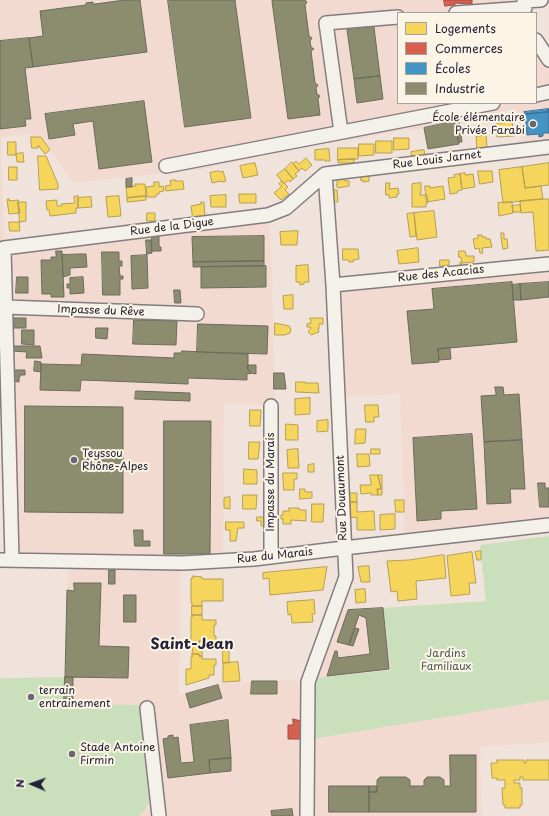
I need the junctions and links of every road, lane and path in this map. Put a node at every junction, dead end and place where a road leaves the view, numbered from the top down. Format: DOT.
graph roads {
  1 [pos="541,0"];
  2 [pos="525,6"];
  3 [pos="466,12"];
  4 [pos="397,18"];
  5 [pos="537,42"];
  6 [pos="549,60"];
  7 [pos="549,92"];
  8 [pos="537,95"];
  9 [pos="488,104"];
  10 [pos="341,132"];
  11 [pos="549,147"];
  12 [pos="166,166"];
  13 [pos="325,174"];
  14 [pos="549,264"];
  15 [pos="333,285"];
  16 [pos="6,307"];
  17 [pos="197,314"];
  18 [pos="271,406"];
  19 [pos="549,525"];
  20 [pos="344,548"];
  21 [pos="271,557"];
  22 [pos="6,560"];
  23 [pos="147,708"];
  24 [pos="159,816"];
  25 [pos="307,816"];
  1 -- 2 [label="street"];
  2 -- 3 [label="street"];
  4 -- 10 [label="street"];
  5 -- 6 [label="street"];
  7 -- 8 [label="street"];
  9 -- 10 [label="street"];
  10 -- 12 [label="street"];
  11 -- 13 [label="street, Rue Louis Jarnet"];
  13 -- 15 [label="street, Rue Douaumont"];
  13 -- 16 [label="street, Rue de la Digue"];
  14 -- 15 [label="street, Rue des Acacias"];
  15 -- 20 [label="street, Rue Douaumont"];
  16 -- 17 [label="street, Impasse du Rêve"];
  16 -- 22 [label="street"];
  18 -- 21 [label="street, Impasse du Marais"];
  19 -- 20 [label="street, Rue du Marais"];
  20 -- 21 [label="street, Rue du Marais"];
  20 -- 25 [label="street, Rue Douaumont"];
  21 -- 22 [label="street, Rue du Marais"];
  23 -- 24 [label="street"];
}
